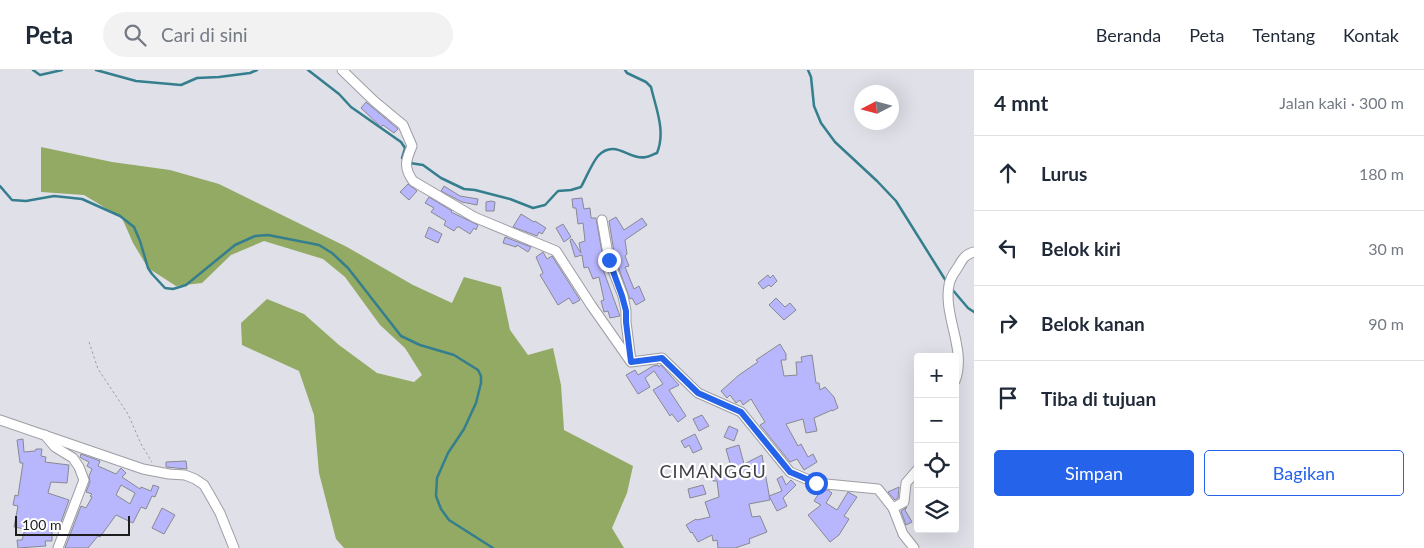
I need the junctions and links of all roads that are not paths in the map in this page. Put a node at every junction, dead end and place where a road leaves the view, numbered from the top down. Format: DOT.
graph roads {
  1 [pos="342,70"];
  2 [pos="602,220"];
  3 [pos="974,252"];
  4 [pos="958,353"];
  5 [pos="631,362"];
  6 [pos="0,420"];
  7 [pos="45,435"];
  8 [pos="914,474"];
  9 [pos="893,508"];
  10 [pos="58,548"];
  11 [pos="234,548"];
  12 [pos="914,548"];
  1 -- 5 [label="street"];
  2 -- 5 [label="street"];
  3 -- 4 [label="street"];
  5 -- 9 [label="street"];
  6 -- 7 [label="street"];
  7 -- 10 [label="street"];
  7 -- 11 [label="street"];
  8 -- 9 [label="street"];
  9 -- 12 [label="street"];
}
